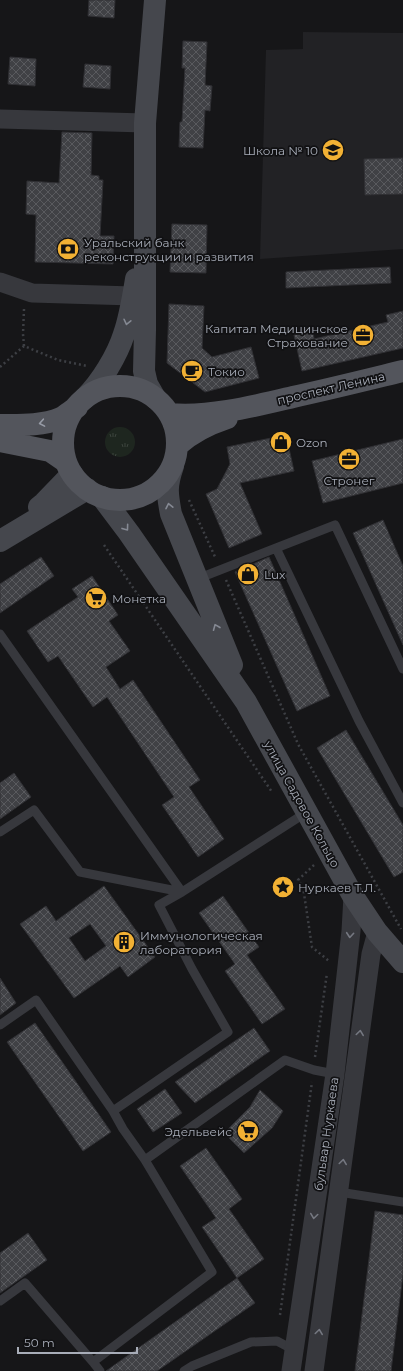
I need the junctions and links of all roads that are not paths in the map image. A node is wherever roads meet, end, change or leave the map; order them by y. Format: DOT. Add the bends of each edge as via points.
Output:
graph roads {
  1 [pos="155,0"];
  2 [pos="0,119"];
  3 [pos="145,123"];
  4 [pos="146,229"];
  5 [pos="0,282"];
  6 [pos="133,296"];
  7 [pos="403,371"];
  8 [pos="155,398"];
  9 [pos="81,403"];
  10 [pos="258,405"];
  11 [pos="169,414"];
  12 [pos="0,425"];
  13 [pos="0,440"];
  14 [pos="178,445"];
  15 [pos="173,466"];
  16 [pos="82,481"];
  17 [pos="0,535"];
  18 [pos="0,541"];
  19 [pos="276,548"];
  20 [pos="197,579"];
  21 [pos="0,634"];
  22 [pos="403,669"];
  23 [pos="246,702"];
  24 [pos="403,803"];
  25 [pos="307,812"];
  26 [pos="0,832"];
  27 [pos="182,892"];
  28 [pos="352,896"];
  29 [pos="377,932"];
  30 [pos="403,962"];
  31 [pos="0,1025"];
  32 [pos="335,1074"];
  33 [pos="113,1111"];
  34 [pos="146,1160"];
  35 [pos="339,1192"];
  36 [pos="403,1202"];
  37 [pos="0,1300"];
  38 [pos="294,1350"];
  39 [pos="93,1362"];
  40 [pos="189,1369"];
  41 [pos="100,1371"];
  42 [pos="291,1371"];
  43 [pos="314,1371"];
  1 -- 3 [label="main road"];
  2 -- 3 [label="street"];
  3 -- 4 [label="main road"];
  4 -- 6 [label="main road"];
  4 -- 8 [label="main road" via="144,371 147,384"];
  5 -- 6 [label="street" via="32,293"];
  6 -- 9 [label="main road, one-way" via="124,335 108,369"];
  7 -- 10 [label="main road, проспект Ленина"];
  8 -- 9 [label="main road" via="144,392 120,386 102,390"];
  8 -- 11 [label="main road"];
  9 -- 12 [label="main road, one-way" via="61,418 42,424"];
  9 -- 16 [label="main road" via="70,417 66,428 64,450"];
  10 -- 11 [label="main road, проспект Ленина" via="206,414"];
  10 -- 14 [label="main road, проспект Ленина" via="209,424 186,437"];
  11 -- 14 [label="main road" via="174,424"];
  13 -- 16 [label="main road" via="50,451"];
  14 -- 15 [label="main road"];
  15 -- 16 [label="main road" via="156,488 130,500 115,500"];
  20 -- 15 [label="main road, улица Садовое Кольцо, one-way" via="171,514 167,496"];
  16 -- 17 [label="main road" via="44,503"];
  16 -- 18 [label="main road"];
  16 -- 23 [label="main road, улица Садовое Кольцо, one-way" via="129,533"];
  19 -- 20 [label="lane"];
  19 -- 22 [label="lane" via="335,525"];
  19 -- 24 [label="lane" via="359,721"];
  23 -- 20 [label="main road, улица Садовое Кольцо, one-way"];
  21 -- 27 [label="lane"];
  23 -- 25 [label="main road, улица Садовое Кольцо"];
  25 -- 27 [label="lane"];
  25 -- 28 [label="main road, улица Садовое Кольцо"];
  26 -- 27 [label="lane" via="34,810 80,872"];
  27 -- 33 [label="lane" via="159,905 228,1032"];
  28 -- 29 [label="main road, улица Садовое Кольцо"];
  28 -- 32 [label="street, бульвар Нуркаева, one-way" via="351,931"];
  29 -- 30 [label="main road, улица Садовое Кольцо"];
  35 -- 29 [label="street, бульвар Нуркаева, one-way" via="371,954"];
  31 -- 33 [label="lane" via="36,1000"];
  32 -- 34 [label="lane" via="285,1060"];
  32 -- 38 [label="street, бульвар Нуркаева, one-way"];
  33 -- 34 [label="lane"];
  34 -- 39 [label="lane" via="212,1272"];
  35 -- 36 [label="lane"];
  43 -- 35 [label="street, бульвар Нуркаева, one-way"];
  37 -- 39 [label="lane" via="25,1283"];
  38 -- 40 [label="lane" via="277,1341 251,1342"];
  38 -- 42 [label="street, бульвар Нуркаева"];
  39 -- 41 [label="lane"];
}
